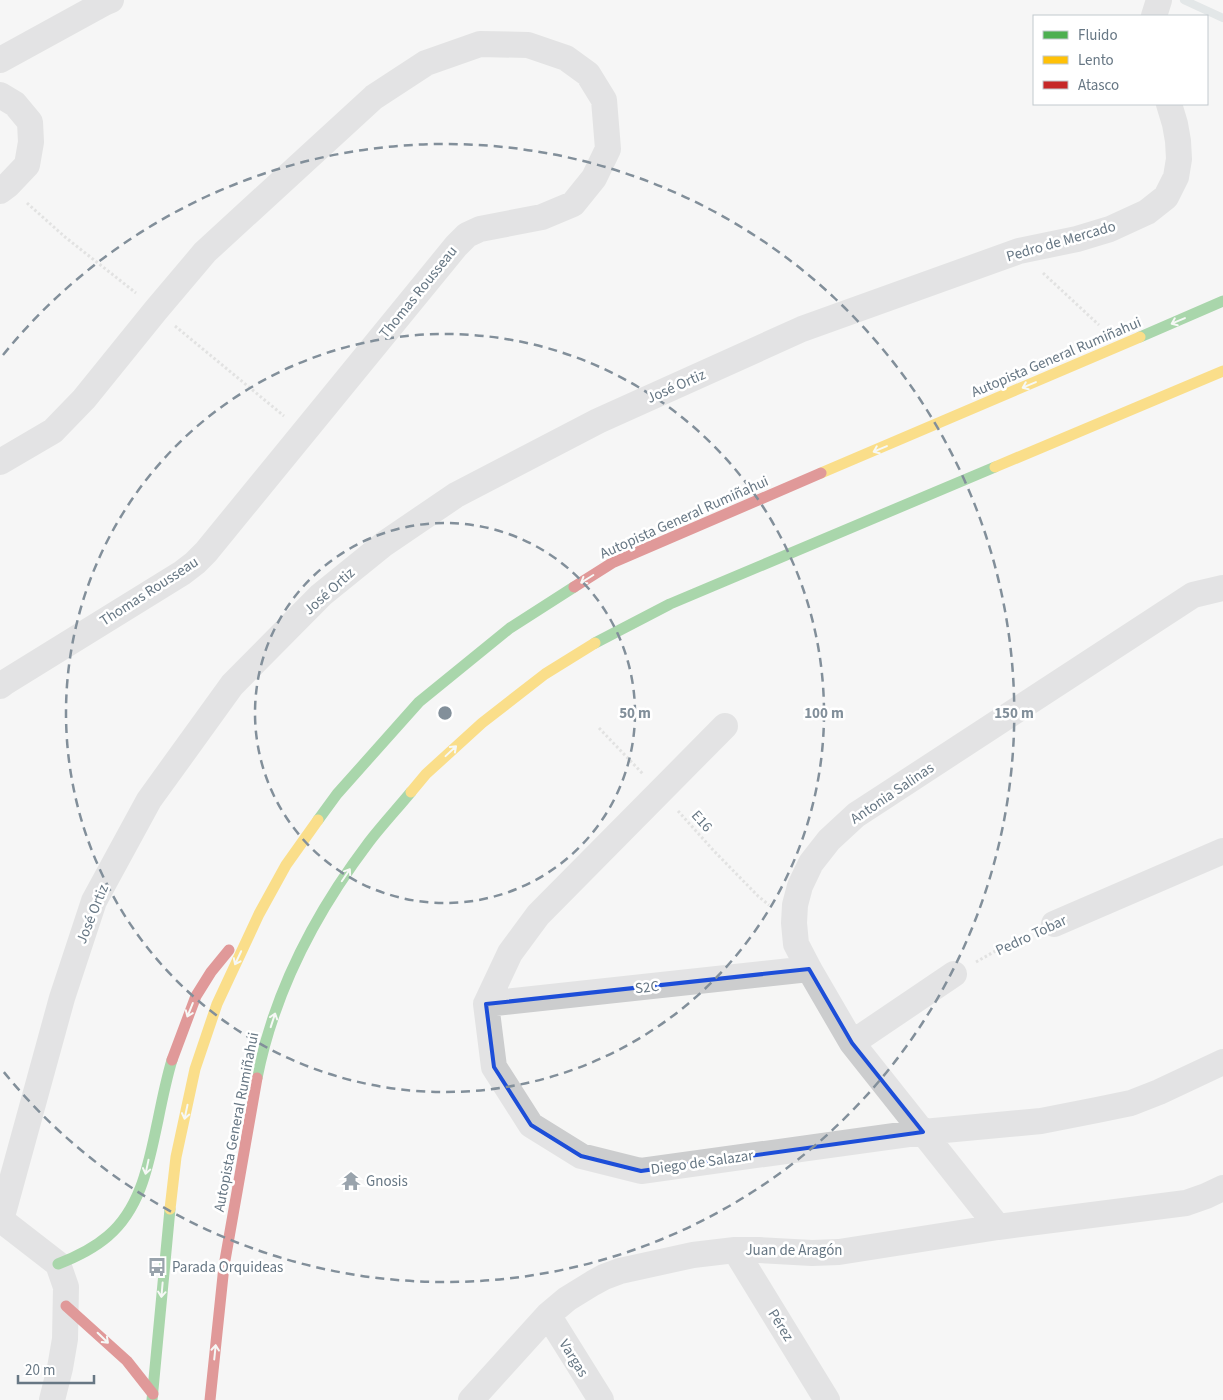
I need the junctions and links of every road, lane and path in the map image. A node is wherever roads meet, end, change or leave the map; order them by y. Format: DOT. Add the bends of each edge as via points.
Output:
graph roads {
  1 [pos="112,0"];
  2 [pos="1159,0"];
  3 [pos="1154,15"];
  4 [pos="0,60"];
  5 [pos="0,95"];
  6 [pos="1169,105"];
  7 [pos="0,191"];
  8 [pos="1019,251"];
  9 [pos="973,268"];
  10 [pos="1223,301"];
  11 [pos="1122,345"];
  12 [pos="1223,371"];
  13 [pos="0,462"];
  14 [pos="1223,588"];
  15 [pos="0,686"];
  16 [pos="725,726"];
  17 [pos="599,728"];
  18 [pos="660,791"];
  19 [pos="1223,851"];
  20 [pos="259,914"];
  21 [pos="794,923"];
  22 [pos="1054,924"];
  23 [pos="808,969"];
  24 [pos="954,974"];
  25 [pos="486,1004"];
  26 [pos="852,1043"];
  27 [pos="1223,1062"];
  28 [pos="923,1132"];
  29 [pos="1223,1188"];
  30 [pos="1,1220"];
  31 [pos="998,1227"];
  32 [pos="735,1250"];
  33 [pos="58,1264"];
  34 [pos="66,1306"];
  35 [pos="548,1315"];
  36 [pos="153,1397"];
  37 [pos="52,1400"];
  38 [pos="210,1400"];
  39 [pos="471,1400"];
  40 [pos="601,1400"];
  41 [pos="827,1400"];
  1 -- 4 [label="street"];
  2 -- 3 [label="street"];
  5 -- 7 [label="street" via="15,104 30,122 31,142 27,164"];
  6 -- 8 [label="street, Pedro de Mercado" via="1179,158 1176,177 1166,197 1147,212 1110,229"];
  8 -- 9 [label="street, Pedro de Mercado"];
  8 -- 11 [label="path"];
  9 -- 30 [label="street, José Ortiz" via="802,329 598,421 456,495 384,544 321,595 232,685 149,800 94,901 62,998"];
  10 -- 11 [label="highway, Autopista General Rumiñahui, one-way"];
  11 -- 20 [label="highway, Autopista General Rumiñahui, one-way" via="612,563 510,628 419,702 337,794 286,865"];
  38 -- 12 [label="highway, Autopista General Rumiñahui, one-way" via="224,1266 245,1143 263,1049 278,1002 300,952 330,899 369,842 426,774 482,723 545,674 597,642 670,604"];
  13 -- 15 [label="street, Thomas Rousseau" via="52,431 84,399 205,252 374,97 426,63 480,44 528,45 566,58 588,74 604,100 608,149 594,178 573,204 542,217 480,229 467,235 195,563"];
  14 -- 21 [label="street, Antonia Salinas" via="1193,595 856,815 829,840 811,863 800,886"];
  16 -- 18 [label="street"];
  17 -- 18 [label="path, E16"];
  18 -- 21 [label="path, E16" via="758,896"];
  18 -- 25 [label="street" via="538,915 510,953"];
  19 -- 22 [label="street, Pedro Tobar"];
  20 -- 33 [label="highway, one-way" via="221,959 195,998 176,1047 144,1181 133,1205 110,1236 92,1249"];
  20 -- 36 [label="highway, Autopista General Rumiñahui, one-way" via="217,1004 195,1069 176,1157"];
  21 -- 23 [label="street, Antonia Salinas" via="796,944"];
  22 -- 24 [label="path, Pedro Tobar"];
  23 -- 25 [label="street, S2C"];
  23 -- 26 [label="street, Antonia Salinas"];
  24 -- 26 [label="street"];
  25 -- 28 [label="street, Diego de Salazar" via="494,1067 531,1125 582,1156 641,1170"];
  26 -- 28 [label="street, Antonia Salinas"];
  27 -- 28 [label="street, Diego de Salazar" via="1131,1103 1041,1121"];
  28 -- 31 [label="street, Antonia Salinas"];
  29 -- 31 [label="street, Juan de Aragón" via="1186,1203"];
  30 -- 33 [label="street"];
  31 -- 32 [label="street, Juan de Aragón" via="839,1252"];
  32 -- 35 [label="street, Juan de Aragón" via="692,1255 620,1271 586,1287"];
  32 -- 41 [label="street, Pérez"];
  33 -- 34 [label="street" via="66,1287"];
  34 -- 36 [label="highway, one-way" via="127,1361"];
  34 -- 37 [label="street" via="65,1340"];
  35 -- 39 [label="street, Juan de Aragón"];
  35 -- 40 [label="street, Vargas"];
}
